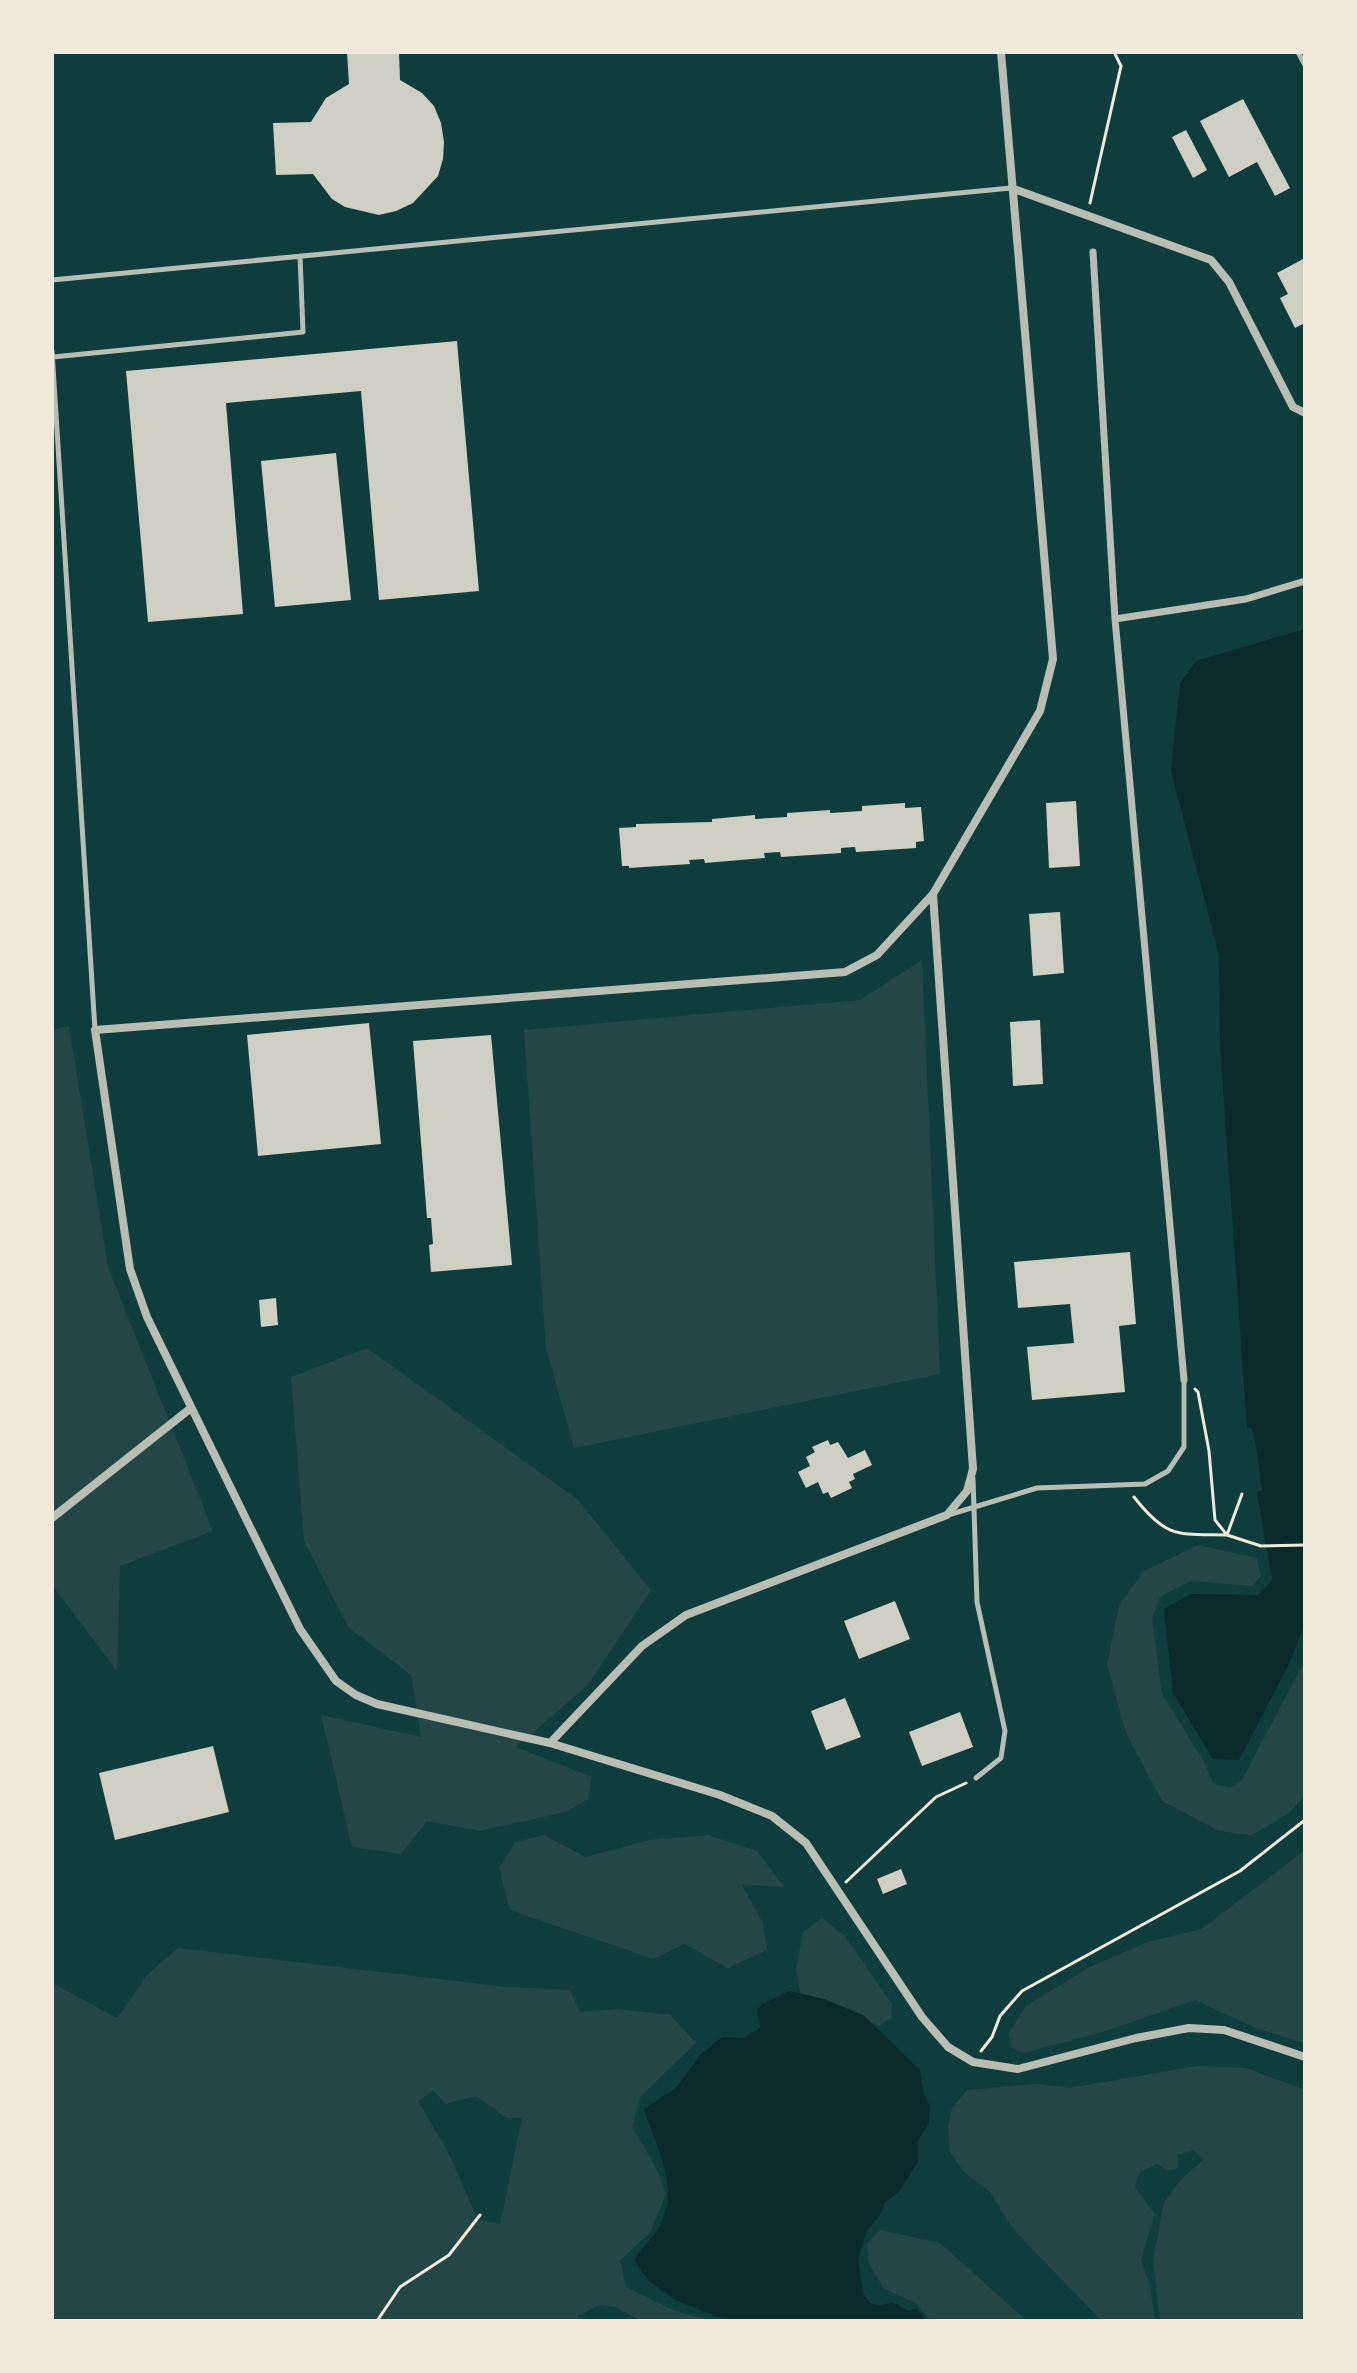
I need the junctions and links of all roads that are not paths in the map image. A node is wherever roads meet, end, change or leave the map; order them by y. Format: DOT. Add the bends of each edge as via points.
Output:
graph roads {
  1 [pos="1001,52"];
  2 [pos="1298,52"];
  3 [pos="1305,65"];
  4 [pos="1011,188"];
  5 [pos="1093,252"];
  6 [pos="300,256"];
  7 [pos="52,280"];
  8 [pos="52,351"];
  9 [pos="52,357"];
  10 [pos="1305,413"];
  11 [pos="1305,581"];
  12 [pos="1115,619"];
  13 [pos="933,894"];
  14 [pos="95,1030"];
  15 [pos="1184,1380"];
  16 [pos="191,1408"];
  17 [pos="973,1469"];
  18 [pos="974,1505"];
  19 [pos="947,1515"];
  20 [pos="52,1518"];
  21 [pos="550,1743"];
  22 [pos="976,1778"];
  23 [pos="1305,2057"];
  1 -- 4 [label="street"];
  2 -- 3 [label="lane"];
  4 -- 6 [label="lane"];
  4 -- 10 [label="street" via="1211,260 1229,282 1293,407"];
  4 -- 13 [label="street" via="1053,659 1040,711"];
  5 -- 12 [label="street"];
  6 -- 7 [label="lane"];
  6 -- 9 [label="lane" via="303,332"];
  8 -- 9 [label="lane"];
  9 -- 14 [label="lane"];
  11 -- 12 [label="street" via="1246,599"];
  12 -- 15 [label="street"];
  13 -- 14 [label="street" via="877,955 845,972"];
  13 -- 17 [label="street"];
  14 -- 16 [label="street" via="130,1269"];
  15 -- 18 [label="lane" via="1184,1447 1168,1471 1145,1484 1037,1488"];
  16 -- 20 [label="street"];
  16 -- 21 [label="street" via="300,1629 336,1681 377,1704"];
  17 -- 18 [label="lane"];
  17 -- 19 [label="street" via="967,1491"];
  18 -- 19 [label="lane"];
  18 -- 22 [label="lane" via="977,1602 1005,1731 1001,1758"];
  19 -- 21 [label="street" via="686,1615 642,1646"];
  21 -- 23 [label="street" via="772,1816 806,1843 922,2017 948,2047 973,2062 1018,2069 1189,2028 1224,2030"];
}
